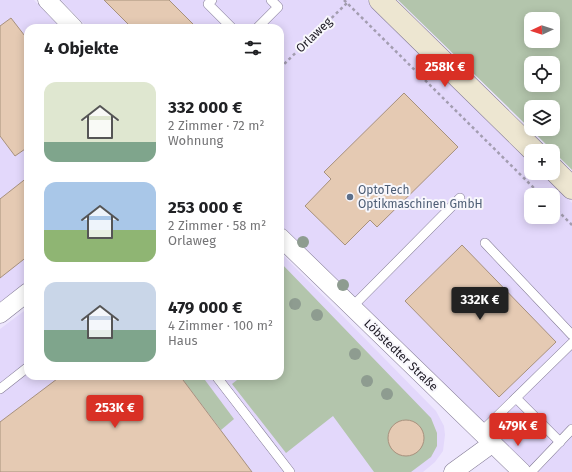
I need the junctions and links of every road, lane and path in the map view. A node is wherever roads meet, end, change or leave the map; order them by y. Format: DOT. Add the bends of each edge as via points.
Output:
graph roads {
  1 [pos="47,0"];
  2 [pos="212,0"];
  3 [pos="271,0"];
  4 [pos="344,0"];
  5 [pos="380,0"];
  6 [pos="348,3"];
  7 [pos="70,24"];
  8 [pos="228,24"];
  9 [pos="261,24"];
  10 [pos="284,64"];
  11 [pos="527,144"];
  12 [pos="560,176"];
  13 [pos="535,188"];
  14 [pos="572,188"];
  15 [pos="460,198"];
  16 [pos="560,213"];
  17 [pos="572,225"];
  18 [pos="284,241"];
  19 [pos="485,243"];
  20 [pos="24,295"];
  21 [pos="352,307"];
  22 [pos="0,314"];
  23 [pos="572,335"];
  24 [pos="572,343"];
  25 [pos="24,370"];
  26 [pos="219,380"];
  27 [pos="0,389"];
  28 [pos="516,398"];
  29 [pos="572,429"];
  30 [pos="487,438"];
  31 [pos="560,442"];
  32 [pos="290,472"];
  33 [pos="453,472"];
  34 [pos="522,472"];
  35 [pos="531,472"];
  1 -- 7 [label="street"];
  2 -- 8 [label="lane" via="208,4"];
  3 -- 9 [label="lane" via="278,7"];
  4 -- 6 [label="path"];
  5 -- 11 [label="street"];
  6 -- 10 [label="path, Orlaweg"];
  6 -- 13 [label="path"];
  12 -- 14 [label="street"];
  15 -- 21 [label="lane"];
  16 -- 17 [label="path"];
  18 -- 21 [label="street, Löbstedter Straße"];
  19 -- 23 [label="lane"];
  20 -- 22 [label="street"];
  21 -- 30 [label="street, Löbstedter Straße"];
  24 -- 28 [label="lane"];
  25 -- 27 [label="lane"];
  26 -- 32 [label="lane"];
  28 -- 30 [label="lane"];
  28 -- 31 [label="lane"];
  29 -- 31 [label="lane"];
  30 -- 33 [label="street"];
  30 -- 34 [label="street, Löbstedter Straße"];
  31 -- 35 [label="lane"];
}
